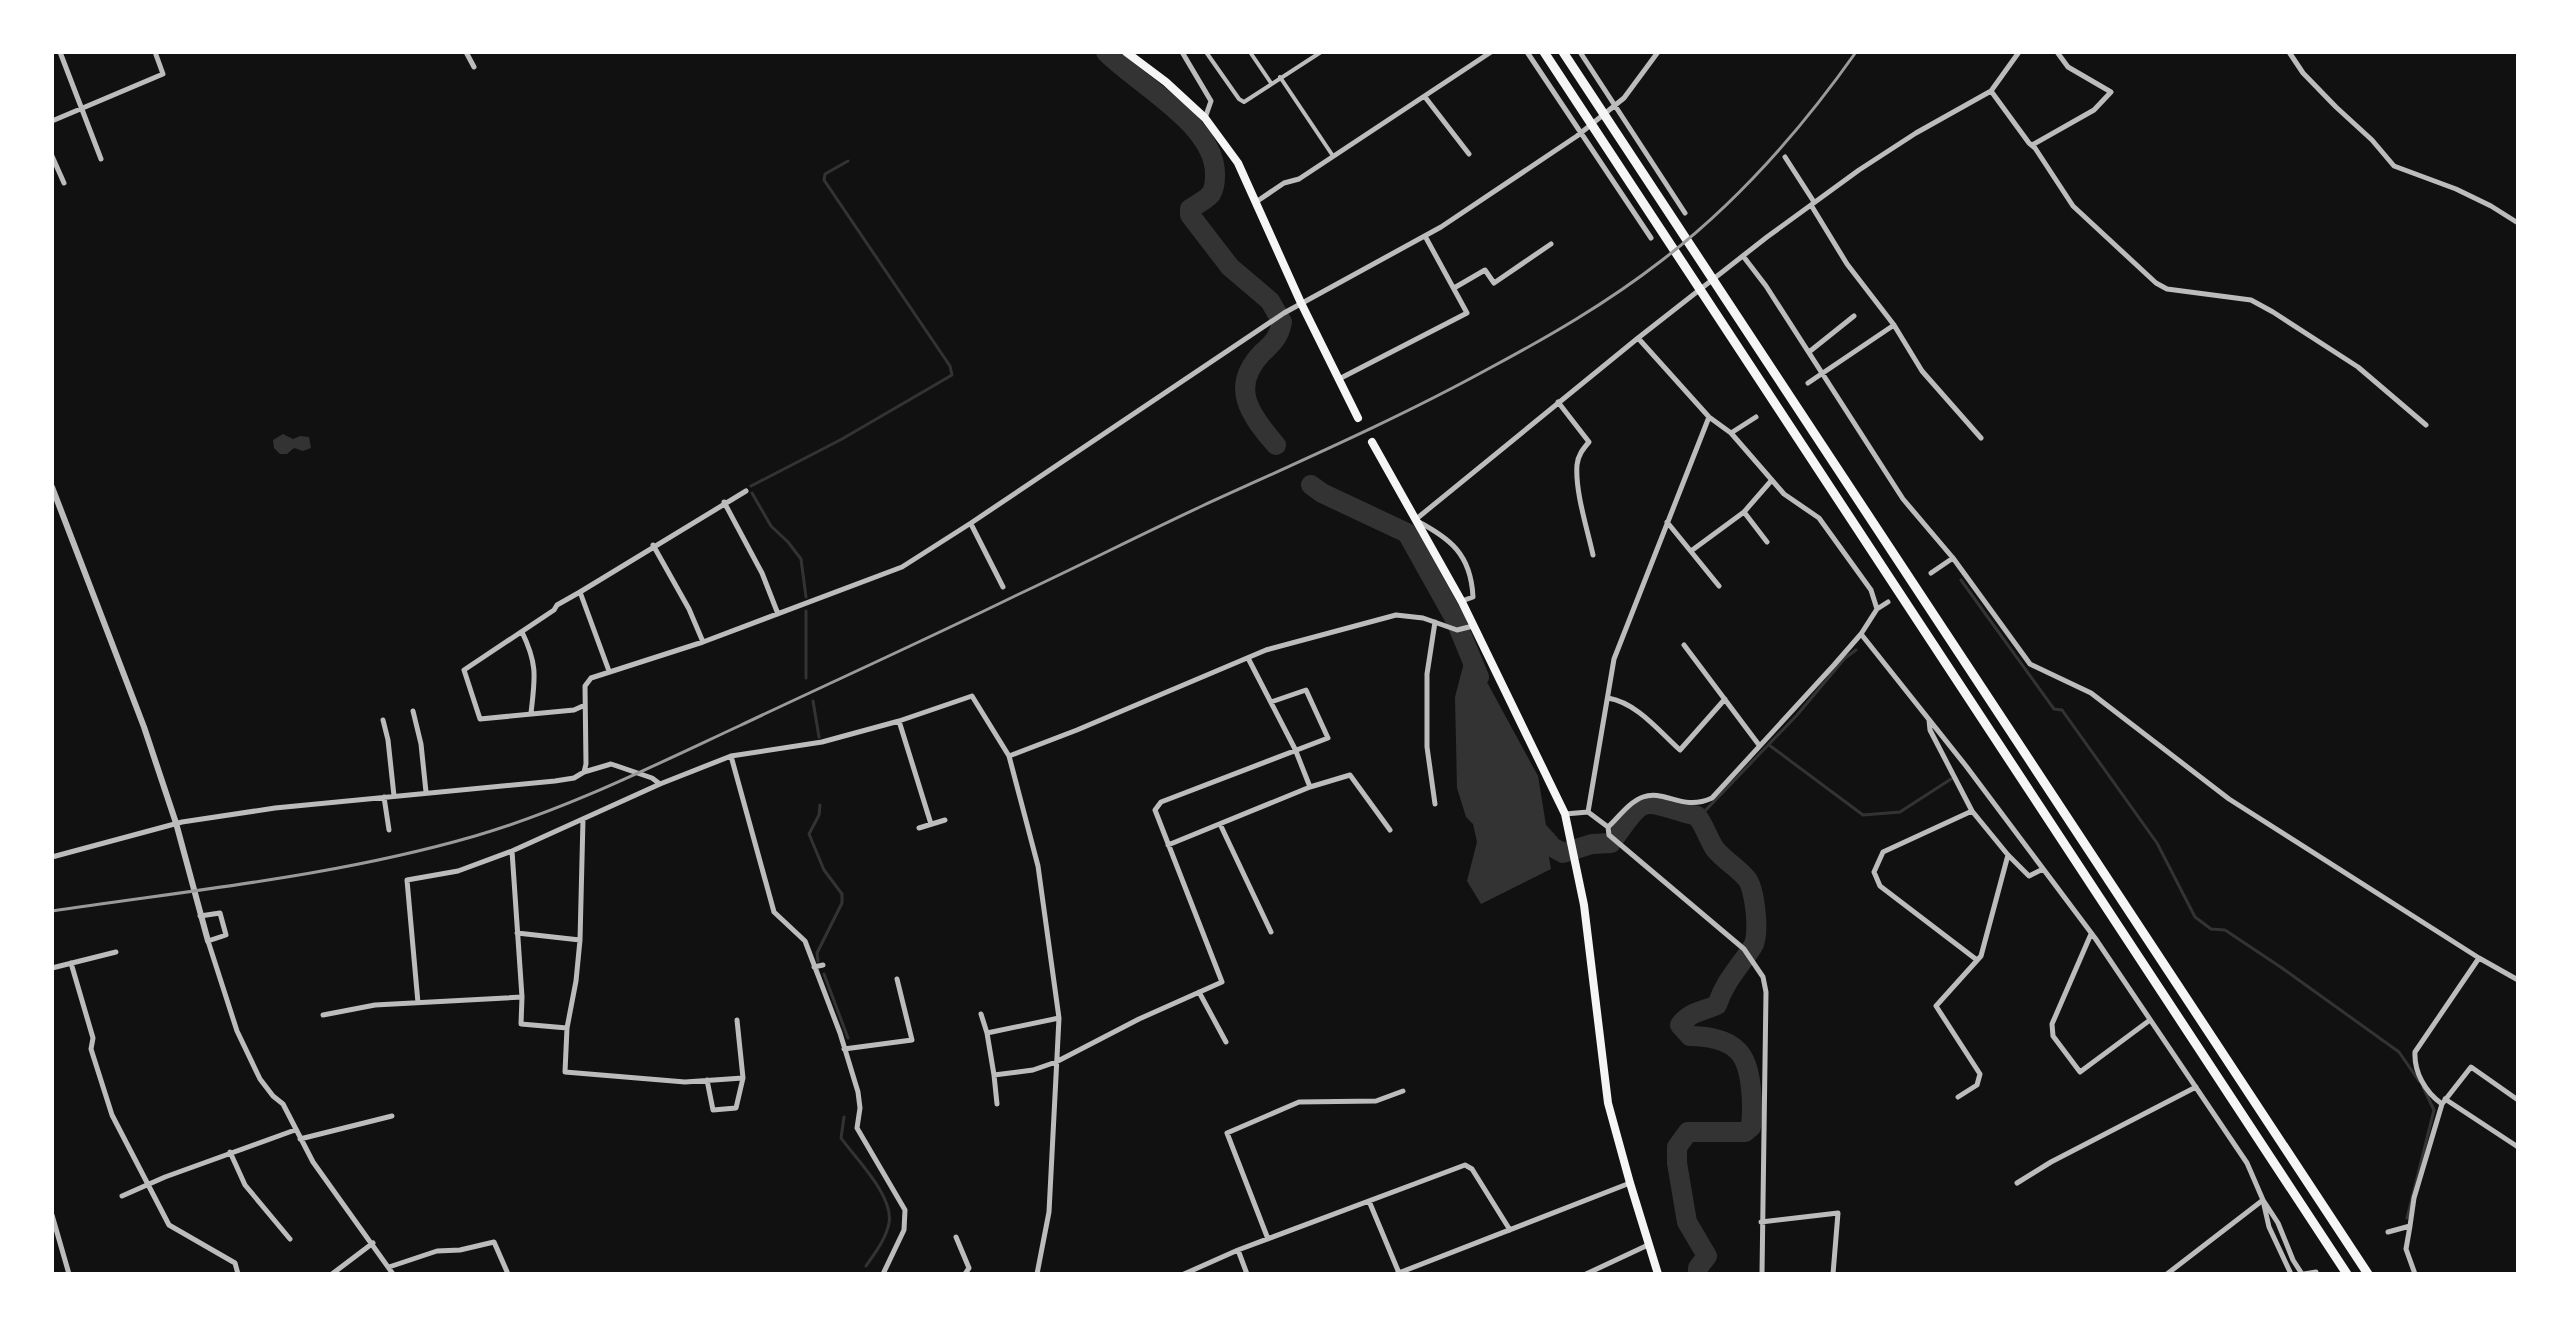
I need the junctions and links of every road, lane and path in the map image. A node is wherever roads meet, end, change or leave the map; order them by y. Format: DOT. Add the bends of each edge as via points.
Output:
graph roads {
  1 [pos="60,52"];
  2 [pos="155,52"];
  3 [pos="466,52"];
  4 [pos="1126,52"];
  5 [pos="1182,52"];
  6 [pos="1206,52"];
  7 [pos="1250,52"];
  8 [pos="1321,52"];
  9 [pos="1491,52"];
  10 [pos="1527,52"];
  11 [pos="1544,52"];
  12 [pos="1563,52"];
  13 [pos="1580,52"];
  14 [pos="1658,52"];
  15 [pos="2019,52"];
  16 [pos="2057,52"];
  17 [pos="2289,52"];
  18 [pos="474,67"];
  19 [pos="1280,77"];
  20 [pos="1271,83"];
  21 [pos="1991,91"];
  22 [pos="1425,97"];
  23 [pos="1615,107"];
  24 [pos="81,109"];
  25 [pos="1205,118"];
  26 [pos="52,121"];
  27 [pos="1580,134"];
  28 [pos="2032,145"];
  29 [pos="1469,154"];
  30 [pos="52,156"];
  31 [pos="1333,156"];
  32 [pos="1785,157"];
  33 [pos="101,159"];
  34 [pos="64,183"];
  35 [pos="1256,202"];
  36 [pos="1812,204"];
  37 [pos="1685,213"];
  38 [pos="2518,223"];
  39 [pos="1425,236"];
  40 [pos="1651,238"];
  41 [pos="1551,244"];
  42 [pos="1743,256"];
  43 [pos="1454,288"];
  44 [pos="1301,303"];
  45 [pos="1854,316"];
  46 [pos="1894,325"];
  47 [pos="1638,338"];
  48 [pos="1809,352"];
  49 [pos="1821,374"];
  50 [pos="1337,380"];
  51 [pos="1808,383"];
  52 [pos="1558,402"];
  53 [pos="1709,417"];
  54 [pos="1756,417"];
  55 [pos="1358,418"];
  56 [pos="2426,425"];
  57 [pos="1731,433"];
  58 [pos="1981,438"];
  59 [pos="1372,442"];
  60 [pos="1771,481"];
  61 [pos="52,487"];
  62 [pos="746,491"];
  63 [pos="724,502"];
  64 [pos="1744,512"];
  65 [pos="1415,520"];
  66 [pos="1667,522"];
  67 [pos="971,523"];
  68 [pos="1767,542"];
  69 [pos="653,545"];
  70 [pos="1691,551"];
  71 [pos="1593,555"];
  72 [pos="1953,558"];
  73 [pos="1931,573"];
  74 [pos="1719,586"];
  75 [pos="1003,587"];
  76 [pos="580,592"];
  77 [pos="1462,602"];
  78 [pos="1888,602"];
  79 [pos="1877,609"];
  80 [pos="778,614"];
  81 [pos="1435,622"];
  82 [pos="1470,627"];
  83 [pos="522,632"];
  84 [pos="1861,634"];
  85 [pos="703,642"];
  86 [pos="1684,645"];
  87 [pos="1248,658"];
  88 [pos="609,671"];
  89 [pos="1608,698"];
  90 [pos="1725,699"];
  91 [pos="1271,702"];
  92 [pos="585,705"];
  93 [pos="413,711"];
  94 [pos="531,713"];
  95 [pos="1929,719"];
  96 [pos="383,720"];
  97 [pos="899,721"];
  98 [pos="1759,745"];
  99 [pos="1295,749"];
  100 [pos="731,756"];
  101 [pos="1009,756"];
  102 [pos="584,772"];
  103 [pos="660,784"];
  104 [pos="1310,787"];
  105 [pos="426,792"];
  106 [pos="394,796"];
  107 [pos="384,797"];
  108 [pos="1435,804"];
  109 [pos="1972,811"];
  110 [pos="1588,812"];
  111 [pos="1565,814"];
  112 [pos="583,819"];
  113 [pos="945,820"];
  114 [pos="176,823"];
  115 [pos="931,824"];
  116 [pos="1220,824"];
  117 [pos="1608,827"];
  118 [pos="919,828"];
  119 [pos="389,830"];
  120 [pos="1390,830"];
  121 [pos="1168,845"];
  122 [pos="512,851"];
  123 [pos="2008,855"];
  124 [pos="52,857"];
  125 [pos="2043,869"];
  126 [pos="200,916"];
  127 [pos="1271,932"];
  128 [pos="517,933"];
  129 [pos="2091,934"];
  130 [pos="580,940"];
  131 [pos="208,941"];
  132 [pos="116,952"];
  133 [pos="2479,958"];
  134 [pos="1977,960"];
  135 [pos="71,963"];
  136 [pos="52,968"];
  137 [pos="897,979"];
  138 [pos="2518,980"];
  139 [pos="1199,992"];
  140 [pos="522,997"];
  141 [pos="418,1003"];
  142 [pos="981,1014"];
  143 [pos="323,1015"];
  144 [pos="1059,1018"];
  145 [pos="737,1020"];
  146 [pos="2150,1020"];
  147 [pos="567,1028"];
  148 [pos="987,1033"];
  149 [pos="1226,1042"];
  150 [pos="848,1048"];
  151 [pos="1056,1062"];
  152 [pos="994,1075"];
  153 [pos="743,1078"];
  154 [pos="707,1080"];
  155 [pos="2196,1087"];
  156 [pos="1403,1091"];
  157 [pos="1958,1097"];
  158 [pos="2518,1100"];
  159 [pos="2443,1102"];
  160 [pos="997,1104"];
  161 [pos="392,1116"];
  162 [pos="295,1130"];
  163 [pos="300,1139"];
  164 [pos="2518,1147"];
  165 [pos="230,1152"];
  166 [pos="1630,1183"];
  167 [pos="2017,1183"];
  168 [pos="146,1186"];
  169 [pos="122,1196"];
  170 [pos="2263,1200"];
  171 [pos="1369,1201"];
  172 [pos="52,1215"];
  173 [pos="1761,1222"];
  174 [pos="2410,1226"];
  175 [pos="1510,1230"];
  176 [pos="2388,1232"];
  177 [pos="956,1237"];
  178 [pos="290,1239"];
  179 [pos="1268,1239"];
  180 [pos="373,1243"];
  181 [pos="1648,1245"];
  182 [pos="1238,1250"];
  183 [pos="389,1267"];
  184 [pos="2316,1272"];
  185 [pos="1397,1273"];
  186 [pos="69,1274"];
  187 [pos="238,1274"];
  188 [pos="332,1274"];
  189 [pos="393,1274"];
  190 [pos="508,1274"];
  191 [pos="883,1274"];
  192 [pos="965,1274"];
  193 [pos="1037,1274"];
  194 [pos="1184,1274"];
  195 [pos="1247,1274"];
  196 [pos="1586,1274"];
  197 [pos="1658,1274"];
  198 [pos="1762,1274"];
  199 [pos="1833,1274"];
  200 [pos="2167,1274"];
  201 [pos="2291,1274"];
  202 [pos="2303,1274"];
  203 [pos="2347,1274"];
  204 [pos="2368,1274"];
  205 [pos="2415,1274"];
  1 -- 24 [label="street"];
  2 -- 24 [label="street" via="163,74"];
  3 -- 18 [label="street"];
  4 -- 25 [label="main road"];
  5 -- 25 [label="street" via="1211,101"];
  6 -- 20 [label="street" via="1241,101"];
  7 -- 20 [label="street"];
  8 -- 19 [label="street"];
  9 -- 22 [label="street"];
  10 -- 27 [label="street"];
  11 -- 203 [label="highway"];
  12 -- 204 [label="highway"];
  13 -- 23 [label="street"];
  14 -- 23 [label="street"];
  15 -- 21 [label="street"];
  16 -- 28 [label="street" via="2068,67 2111,92 2094,110"];
  17 -- 38 [label="street" via="2394,166 2456,189"];
  19 -- 20 [label="street"];
  19 -- 31 [label="street"];
  21 -- 28 [label="street"];
  21 -- 36 [label="street" via="1916,133"];
  22 -- 29 [label="street"];
  22 -- 31 [label="street"];
  23 -- 27 [label="street"];
  23 -- 37 [label="street"];
  24 -- 26 [label="street"];
  24 -- 33 [label="street"];
  25 -- 35 [label="main road" via="1238,163"];
  27 -- 39 [label="street"];
  27 -- 40 [label="street"];
  28 -- 56 [label="street" via="2073,206 2156,283 2251,300 2358,367"];
  30 -- 34 [label="street"];
  31 -- 35 [label="street"];
  32 -- 36 [label="street"];
  35 -- 44 [label="main road"];
  36 -- 42 [label="street"];
  36 -- 46 [label="street" via="1847,264"];
  39 -- 43 [label="street"];
  39 -- 44 [label="street"];
  41 -- 43 [label="street" via="1494,283 1485,270"];
  42 -- 47 [label="street"];
  42 -- 48 [label="street"];
  43 -- 50 [label="street" via="1467,313"];
  44 -- 50 [label="main road"];
  44 -- 67 [label="street"];
  45 -- 48 [label="street"];
  46 -- 49 [label="street"];
  46 -- 58 [label="street" via="1922,371"];
  47 -- 52 [label="street"];
  47 -- 53 [label="street"];
  48 -- 49 [label="street"];
  49 -- 51 [label="street"];
  49 -- 72 [label="street" via="1903,499"];
  50 -- 55 [label="main road"];
  52 -- 65 [label="street"];
  52 -- 71 [label="street" via="1589,442 1577,463"];
  53 -- 57 [label="street"];
  53 -- 66 [label="street"];
  54 -- 57 [label="street"];
  57 -- 60 [label="street"];
  59 -- 65 [label="main road"];
  60 -- 64 [label="street"];
  60 -- 79 [label="street" via="1819,518 1871,590"];
  61 -- 114 [label="street"];
  62 -- 63 [label="street"];
  63 -- 69 [label="street"];
  63 -- 80 [label="street"];
  64 -- 68 [label="street"];
  64 -- 70 [label="street"];
  65 -- 77 [label="main road"];
  65 -- 77 [label="street" via="1450,540 1469,569 1473,597"];
  66 -- 70 [label="street"];
  66 -- 89 [label="street" via="1614,659"];
  67 -- 75 [label="street"];
  67 -- 80 [label="street" via="902,567"];
  69 -- 76 [label="street"];
  69 -- 85 [label="street"];
  70 -- 74 [label="street"];
  72 -- 73 [label="street"];
  72 -- 133 [label="street" via="2030,664 2091,693 2229,799"];
  76 -- 83 [label="street"];
  76 -- 88 [label="street"];
  77 -- 82 [label="main road"];
  78 -- 79 [label="street"];
  79 -- 84 [label="street"];
  80 -- 85 [label="street"];
  81 -- 82 [label="street" via="1457,630"];
  81 -- 87 [label="street" via="1396,615"];
  81 -- 108 [label="street" via="1427,674 1427,747"];
  82 -- 111 [label="main road"];
  83 -- 94 [label="street" via="536,675"];
  83 -- 94 [label="street" via="464,670 480,719"];
  84 -- 95 [label="street"];
  84 -- 98 [label="street" via="1800,709"];
  85 -- 88 [label="street"];
  86 -- 90 [label="street"];
  87 -- 91 [label="street"];
  87 -- 101 [label="street"];
  88 -- 92 [label="street" via="586,682"];
  89 -- 90 [label="street" via="1633,707 1680,750"];
  89 -- 110 [label="street"];
  90 -- 98 [label="street"];
  91 -- 99 [label="street"];
  91 -- 99 [label="street" via="1306,690 1328,738"];
  92 -- 94 [label="street"];
  92 -- 102 [label="street"];
  93 -- 105 [label="street"];
  95 -- 109 [label="street"];
  95 -- 125 [label="street"];
  96 -- 106 [label="street"];
  97 -- 100 [label="street" via="819,742"];
  97 -- 101 [label="street" via="972,696"];
  97 -- 115 [label="street"];
  98 -- 117 [label="street" via="1712,798 1697,805 1644,796"];
  99 -- 104 [label="street"];
  99 -- 121 [label="street" via="1161,802 1155,810"];
  100 -- 103 [label="street"];
  100 -- 150 [label="street" via="774,912 805,941 819,966"];
  101 -- 144 [label="street" via="1038,866"];
  102 -- 103 [label="street" via="611,764"];
  102 -- 105 [label="street" via="555,781"];
  103 -- 112 [label="street"];
  104 -- 116 [label="street"];
  104 -- 120 [label="street" via="1350,775"];
  105 -- 106 [label="street"];
  106 -- 107 [label="street"];
  107 -- 114 [label="street"];
  107 -- 119 [label="street"];
  109 -- 123 [label="street"];
  109 -- 134 [label="street" via="1883,852 1874,872 1880,886"];
  110 -- 111 [label="street"];
  110 -- 117 [label="street"];
  111 -- 166 [label="main road" via="1584,905 1605,1085"];
  112 -- 122 [label="street"];
  112 -- 130 [label="street"];
  113 -- 115 [label="street"];
  114 -- 124 [label="street"];
  114 -- 126 [label="street"];
  115 -- 118 [label="street"];
  116 -- 121 [label="street"];
  116 -- 127 [label="street"];
  117 -- 173 [label="street" via="1609,835 1744,949 1763,977"];
  121 -- 139 [label="street" via="1222,982"];
  122 -- 128 [label="street"];
  122 -- 141 [label="street" via="458,871 407,880"];
  123 -- 125 [label="street" via="2029,876"];
  123 -- 134 [label="street"];
  125 -- 129 [label="street"];
  126 -- 131 [label="street"];
  126 -- 131 [label="street" via="223,917 226,935"];
  128 -- 130 [label="street"];
  128 -- 140 [label="street"];
  129 -- 146 [label="street"];
  129 -- 146 [label="street" via="2052,1024 2053,1036 2080,1072"];
  130 -- 147 [label="street"];
  131 -- 162 [label="street" via="237,1031 260,1079 283,1104"];
  132 -- 135 [label="street"];
  133 -- 138 [label="street"];
  133 -- 159 [label="street" via="2415,1052 2414,1068 2434,1099"];
  134 -- 157 [label="street" via="1936,1006 1980,1074 1977,1085"];
  135 -- 136 [label="street"];
  135 -- 168 [label="street" via="112,1115"];
  137 -- 150 [label="street" via="912,1040"];
  139 -- 149 [label="street"];
  139 -- 151 [label="street"];
  140 -- 141 [label="street"];
  140 -- 147 [label="street" via="521,1024"];
  141 -- 143 [label="street"];
  142 -- 148 [label="street"];
  144 -- 148 [label="street"];
  144 -- 151 [label="street"];
  145 -- 153 [label="street"];
  146 -- 155 [label="street"];
  147 -- 154 [label="street" via="565,1072"];
  148 -- 152 [label="street"];
  150 -- 191 [label="street" via="860,1108 857,1128 905,1210 904,1230"];
  151 -- 152 [label="street"];
  151 -- 193 [label="street" via="1049,1212"];
  152 -- 160 [label="street"];
  153 -- 154 [label="street"];
  153 -- 154 [label="street" via="736,1108 713,1110"];
  155 -- 167 [label="street"];
  155 -- 170 [label="street" via="2247,1163"];
  156 -- 179 [label="street" via="1376,1101 1299,1102 1227,1133"];
  158 -- 159 [label="street" via="2471,1067"];
  159 -- 164 [label="street"];
  159 -- 174 [label="street"];
  161 -- 163 [label="street"];
  162 -- 163 [label="street"];
  162 -- 165 [label="street"];
  163 -- 180 [label="street"];
  165 -- 168 [label="street"];
  165 -- 178 [label="street" via="245,1185"];
  166 -- 175 [label="street"];
  166 -- 181 [label="main road"];
  168 -- 169 [label="street"];
  168 -- 187 [label="street" via="169,1225 235,1263"];
  170 -- 200 [label="street"];
  170 -- 201 [label="street"];
  170 -- 202 [label="street"];
  171 -- 175 [label="street" via="1465,1165"];
  171 -- 179 [label="street"];
  171 -- 185 [label="street"];
  172 -- 186 [label="street"];
  173 -- 198 [label="street"];
  173 -- 199 [label="street" via="1838,1213"];
  174 -- 176 [label="street"];
  174 -- 205 [label="street" via="2406,1249"];
  175 -- 185 [label="street"];
  177 -- 192 [label="street" via="969,1268"];
  179 -- 182 [label="street"];
  180 -- 183 [label="street"];
  180 -- 188 [label="street"];
  181 -- 196 [label="street"];
  181 -- 197 [label="main road"];
  182 -- 194 [label="street"];
  182 -- 195 [label="street"];
  183 -- 189 [label="street"];
  183 -- 190 [label="street" via="437,1251 494,1242"];
  184 -- 202 [label="street"];
}
